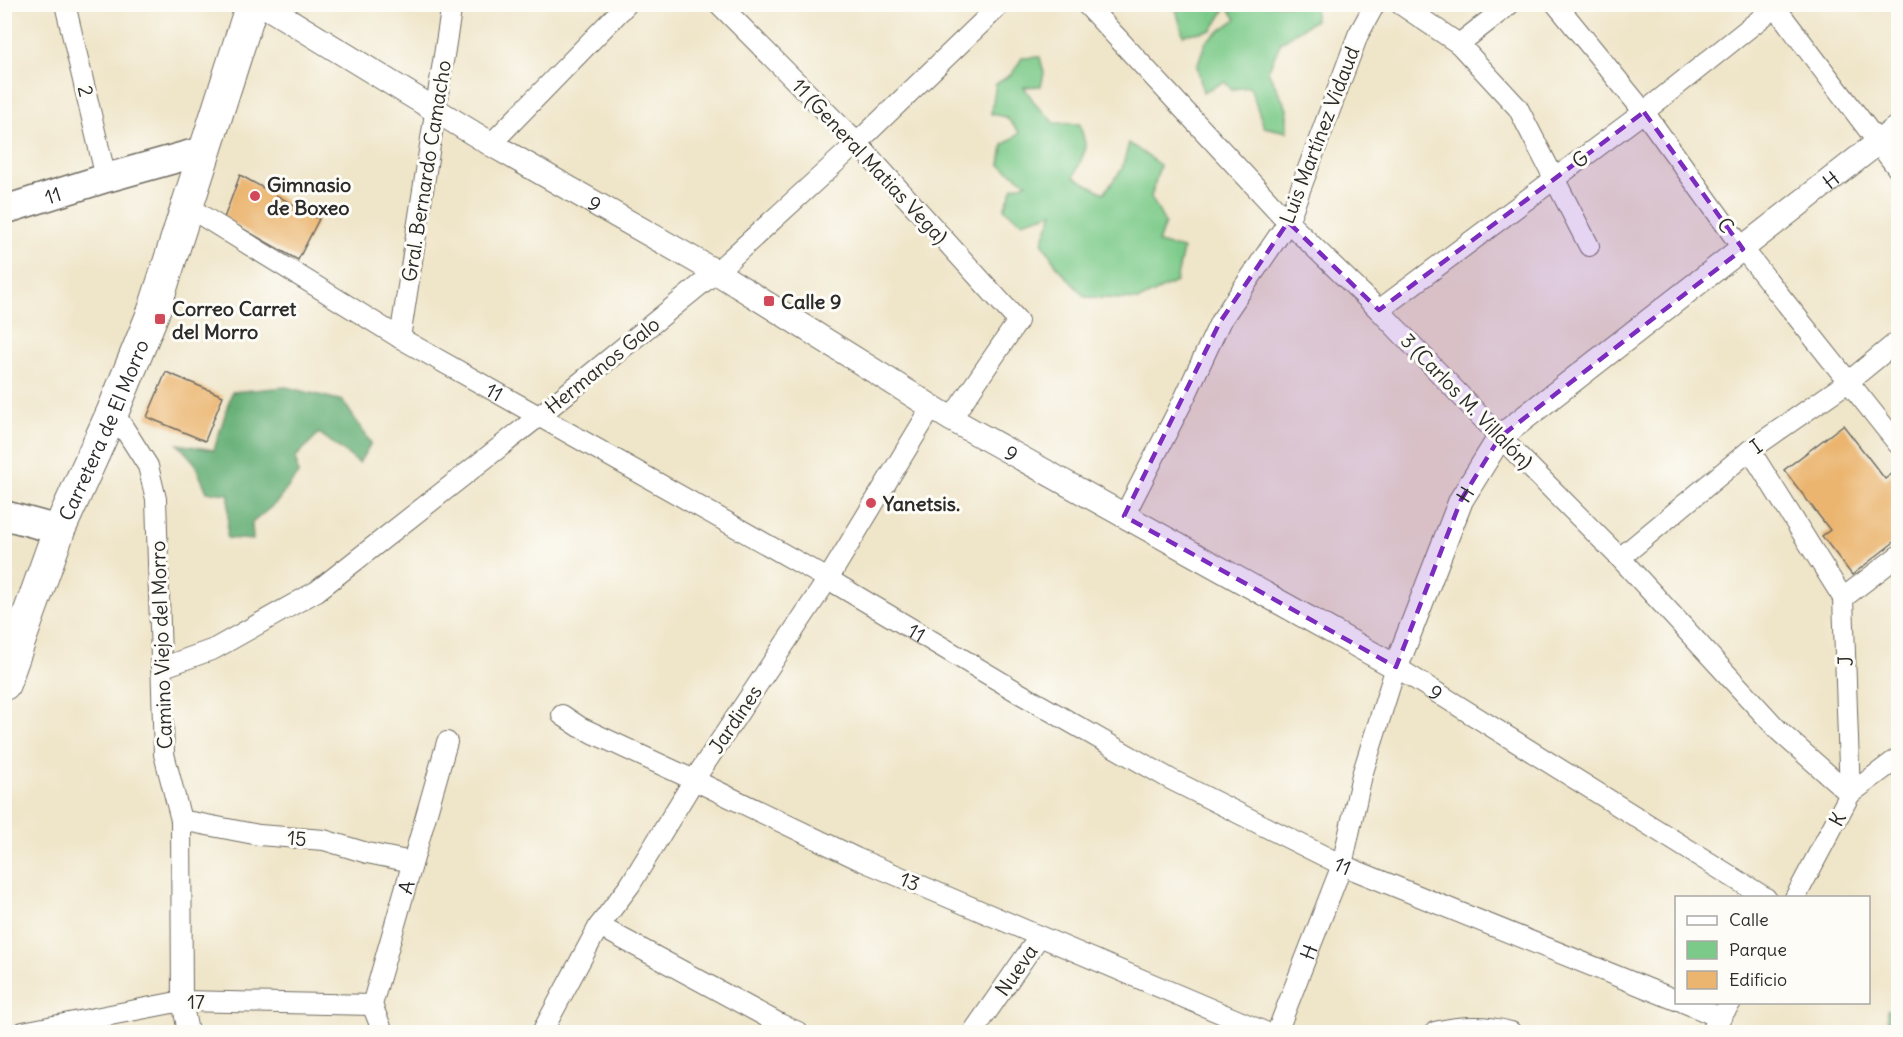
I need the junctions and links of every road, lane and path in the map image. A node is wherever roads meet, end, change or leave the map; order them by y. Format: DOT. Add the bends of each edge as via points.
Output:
graph roads {
  1 [pos="65,4"];
  2 [pos="252,4"];
  3 [pos="262,4"];
  4 [pos="452,4"];
  5 [pos="627,4"];
  6 [pos="719,4"];
  7 [pos="1001,4"];
  8 [pos="1086,4"];
  9 [pos="1375,4"];
  10 [pos="1400,4"];
  11 [pos="1510,4"];
  12 [pos="1556,4"];
  13 [pos="1776,5"];
  14 [pos="1459,44"];
  15 [pos="435,110"];
  16 [pos="1644,112"];
  17 [pos="1899,127"];
  18 [pos="1879,142"];
  19 [pos="857,143"];
  20 [pos="491,144"];
  21 [pos="206,150"];
  22 [pos="1899,169"];
  23 [pos="106,178"];
  24 [pos="1555,178"];
  25 [pos="188,207"];
  26 [pos="4,210"];
  27 [pos="1288,222"];
  28 [pos="1589,246"];
  29 [pos="1743,249"];
  30 [pos="716,273"];
  31 [pos="1379,310"];
  32 [pos="1018,321"];
  33 [pos="400,338"];
  34 [pos="1899,341"];
  35 [pos="1848,382"];
  36 [pos="113,411"];
  37 [pos="941,413"];
  38 [pos="538,417"];
  39 [pos="1500,436"];
  40 [pos="1899,444"];
  41 [pos="1750,450"];
  42 [pos="4,515"];
  43 [pos="1124,516"];
  44 [pos="60,530"];
  45 [pos="1899,556"];
  46 [pos="1620,558"];
  47 [pos="828,579"];
  48 [pos="1843,598"];
  49 [pos="1396,667"];
  50 [pos="161,668"];
  51 [pos="4,684"];
  52 [pos="562,715"];
  53 [pos="447,742"];
  54 [pos="1899,758"];
  55 [pos="694,780"];
  56 [pos="1850,794"];
  57 [pos="181,820"];
  58 [pos="412,862"];
  59 [pos="1342,865"];
  60 [pos="1764,896"];
  61 [pos="1796,896"];
  62 [pos="599,926"];
  63 [pos="1040,937"];
  64 [pos="1675,999"];
  65 [pos="182,1000"];
  66 [pos="1688,1004"];
  67 [pos="372,1005"];
  68 [pos="1721,1018"];
  69 [pos="22,1032"];
  70 [pos="188,1032"];
  71 [pos="383,1032"];
  72 [pos="542,1032"];
  73 [pos="798,1032"];
  74 [pos="973,1032"];
  75 [pos="1264,1032"];
  76 [pos="1277,1032"];
  77 [pos="1435,1032"];
  78 [pos="1511,1032"];
  1 -- 23 [label="street, 2"];
  2 -- 21 [label="main road, Carretera de El Morro"];
  3 -- 15 [label="street, 9"];
  4 -- 15 [label="street, Gral. Bernardo Camacho"];
  5 -- 20 [label="street"];
  6 -- 19 [label="street, 11 (General Matias Vega)"];
  7 -- 19 [label="street, Hermanos Galo"];
  8 -- 27 [label="street, 3 (Carlos M. Villalón)"];
  9 -- 27 [label="street, Luis Martínez Vidaud" via="1358,35"];
  10 -- 14 [label="street"];
  11 -- 14 [label="street"];
  12 -- 16 [label="street, C"];
  13 -- 16 [label="street, G"];
  13 -- 18 [label="street"];
  14 -- 24 [label="street" via="1518,108"];
  15 -- 20 [label="street, 9"];
  15 -- 33 [label="street, Gral. Bernardo Camacho"];
  16 -- 24 [label="street, G"];
  16 -- 29 [label="street, C"];
  17 -- 18 [label="street, H"];
  18 -- 22 [label="street"];
  18 -- 29 [label="street, H"];
  19 -- 30 [label="street, Hermanos Galo"];
  19 -- 32 [label="street, 11 (General Matias Vega)"];
  20 -- 30 [label="street, 9"];
  21 -- 23 [label="main road, 11"];
  21 -- 25 [label="main road, Carretera de El Morro"];
  23 -- 26 [label="main road, 11"];
  24 -- 28 [label="street"];
  24 -- 31 [label="street, G"];
  25 -- 33 [label="street, 11"];
  25 -- 36 [label="main road, Carretera de El Morro" via="153,313"];
  27 -- 31 [label="street, 3 (Carlos M. Villalón)"];
  27 -- 43 [label="street, Luis Martínez Vidaud" via="1220,322"];
  29 -- 35 [label="street, C"];
  29 -- 39 [label="street, H"];
  30 -- 37 [label="street, 9"];
  30 -- 38 [label="street, Hermanos Galo"];
  31 -- 39 [label="street, 3 (Carlos M. Villalón)"];
  32 -- 37 [label="street, Jardines"];
  33 -- 38 [label="street, 11"];
  34 -- 35 [label="street, I"];
  35 -- 40 [label="street, C"];
  35 -- 41 [label="street, I"];
  36 -- 44 [label="main road, Carretera de El Morro"];
  36 -- 50 [label="street, Camino Viejo del Morro" via="148,466 156,499"];
  37 -- 43 [label="street, 9"];
  37 -- 47 [label="street, Jardines"];
  38 -- 47 [label="street, 11"];
  38 -- 50 [label="street, Hermanos Galo" via="317,591 214,649"];
  39 -- 46 [label="street, 3 (Carlos M. Villalón)"];
  39 -- 49 [label="street, H" via="1461,500"];
  41 -- 46 [label="street, I"];
  41 -- 48 [label="street"];
  42 -- 44 [label="main road"];
  43 -- 49 [label="street, 9"];
  44 -- 51 [label="main road, Carretera de El Morro"];
  45 -- 48 [label="street"];
  46 -- 56 [label="street, 3 (Carlos M. Villalón)" via="1780,732"];
  47 -- 55 [label="street, Jardines"];
  47 -- 59 [label="street, 11" via="1170,779"];
  48 -- 56 [label="street, J"];
  49 -- 59 [label="street, H" via="1362,775"];
  49 -- 60 [label="street, 9"];
  50 -- 57 [label="street, Camino Viejo del Morro" via="164,754"];
  52 -- 55 [label="street, 13"];
  53 -- 58 [label="street, A"];
  54 -- 56 [label="street, K"];
  55 -- 62 [label="street, Jardines" via="630,885"];
  55 -- 63 [label="street, 13" via="856,858"];
  56 -- 61 [label="street, K"];
  57 -- 58 [label="street, 15" via="259,835 324,840"];
  57 -- 65 [label="street, Camino Viejo del Morro"];
  58 -- 67 [label="street, A"];
  59 -- 64 [label="street, 11"];
  59 -- 76 [label="street, H"];
  62 -- 72 [label="street, Jardines"];
  62 -- 73 [label="street"];
  63 -- 74 [label="street, Nueva"];
  63 -- 75 [label="street, 13"];
  65 -- 67 [label="street, 17"];
  65 -- 69 [label="street, 17"];
  65 -- 70 [label="street, Camino Viejo del Morro"];
  66 -- 68 [label="street"];
  67 -- 71 [label="street"];
  77 -- 78 [label="street" via="1494,1027"];
}
